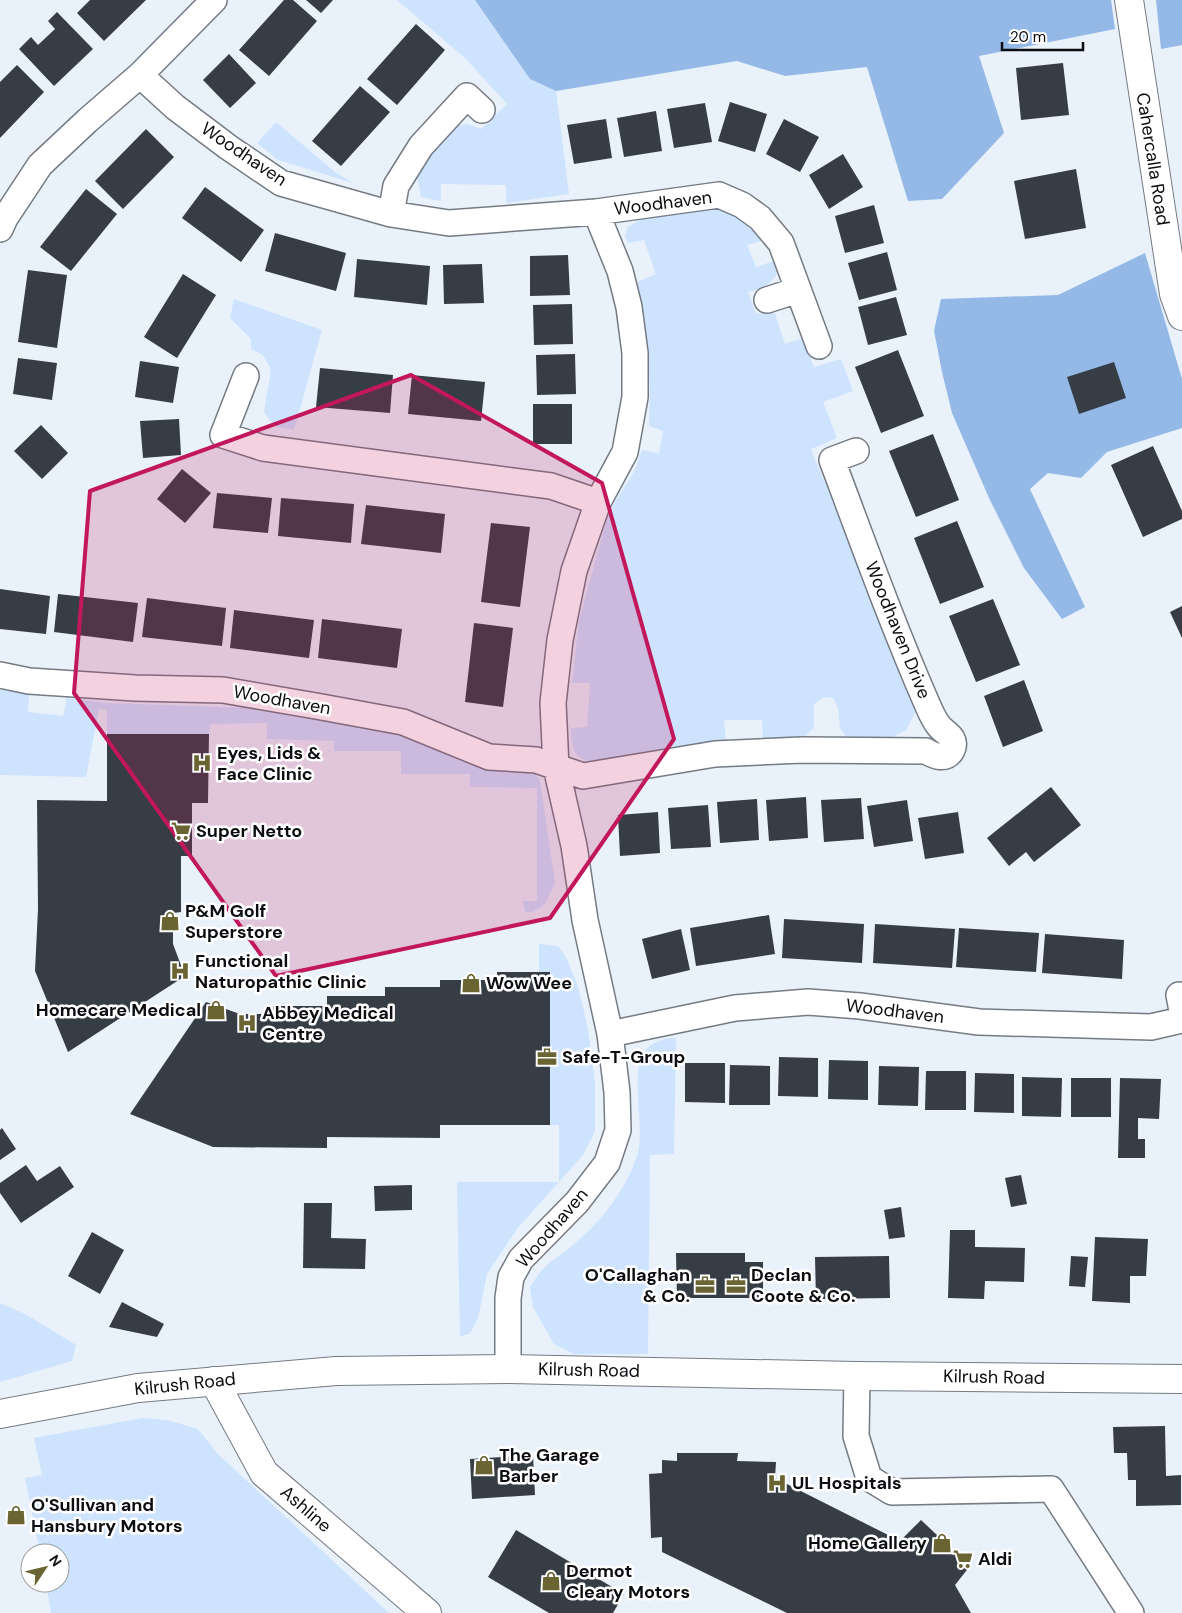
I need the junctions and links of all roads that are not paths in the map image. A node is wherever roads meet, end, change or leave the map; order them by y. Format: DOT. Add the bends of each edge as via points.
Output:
graph roads {
  1 [pos="214,0"];
  2 [pos="1129,0"];
  3 [pos="140,75"];
  4 [pos="482,110"];
  5 [pos="596,212"];
  6 [pos="391,214"];
  7 [pos="0,229"];
  8 [pos="798,290"];
  9 [pos="766,300"];
  10 [pos="1182,316"];
  11 [pos="820,346"];
  12 [pos="246,376"];
  13 [pos="856,451"];
  14 [pos="598,502"];
  15 [pos="0,675"];
  16 [pos="885,750"];
  17 [pos="556,767"];
  18 [pos="1182,1020"];
  19 [pos="610,1034"];
  20 [pos="508,1369"];
  21 [pos="857,1376"];
  22 [pos="1182,1379"];
  23 [pos="214,1382"];
  24 [pos="0,1414"];
  25 [pos="427,1613"];
  26 [pos="1131,1613"];
  1 -- 3 [label="street"];
  2 -- 10 [label="main road, Cahercalla Road" via="1174,294"];
  3 -- 6 [label="street, Woodhaven" via="175,107 281,184"];
  3 -- 7 [label="street" via="40,165"];
  4 -- 6 [label="street" via="467,96 421,146 396,186"];
  5 -- 6 [label="street, Woodhaven" via="449,224"];
  5 -- 8 [label="street, Woodhaven" via="719,195 742,204 760,218 781,243"];
  5 -- 14 [label="street, Woodhaven" via="620,271 635,353 635,397 625,452"];
  8 -- 9 [label="street"];
  8 -- 11 [label="street, Woodhaven"];
  12 -- 14 [label="street" via="223,435 263,448 551,486"];
  13 -- 16 [label="street, Woodhaven Drive" via="832,460 912,670 933,717 953,742 952,751 944,757 934,757 926,751"];
  14 -- 17 [label="street, Woodhaven" via="574,571 560,640 553,704"];
  15 -- 17 [label="street, Woodhaven" via="30,681 223,690 403,722 489,757 536,760"];
  16 -- 17 [label="street, Woodhaven" via="715,754 583,776"];
  17 -- 19 [label="street, Woodhaven" via="574,846 584,920"];
  18 -- 19 [label="street, Woodhaven" via="1151,1027 979,1022 808,1002 735,1008"];
  19 -- 20 [label="street, Woodhaven" via="618,1130 606,1163 577,1202 521,1259 511,1277"];
  20 -- 21 [label="main road, Kilrush Road"];
  20 -- 23 [label="main road, Kilrush Road" via="336,1370"];
  21 -- 22 [label="main road, Kilrush Road"];
  21 -- 26 [label="street" via="856,1436 869,1478 892,1492 1051,1489"];
  23 -- 24 [label="main road, Kilrush Road" via="138,1388"];
  23 -- 25 [label="main road, Ashline" via="264,1473"];
}
